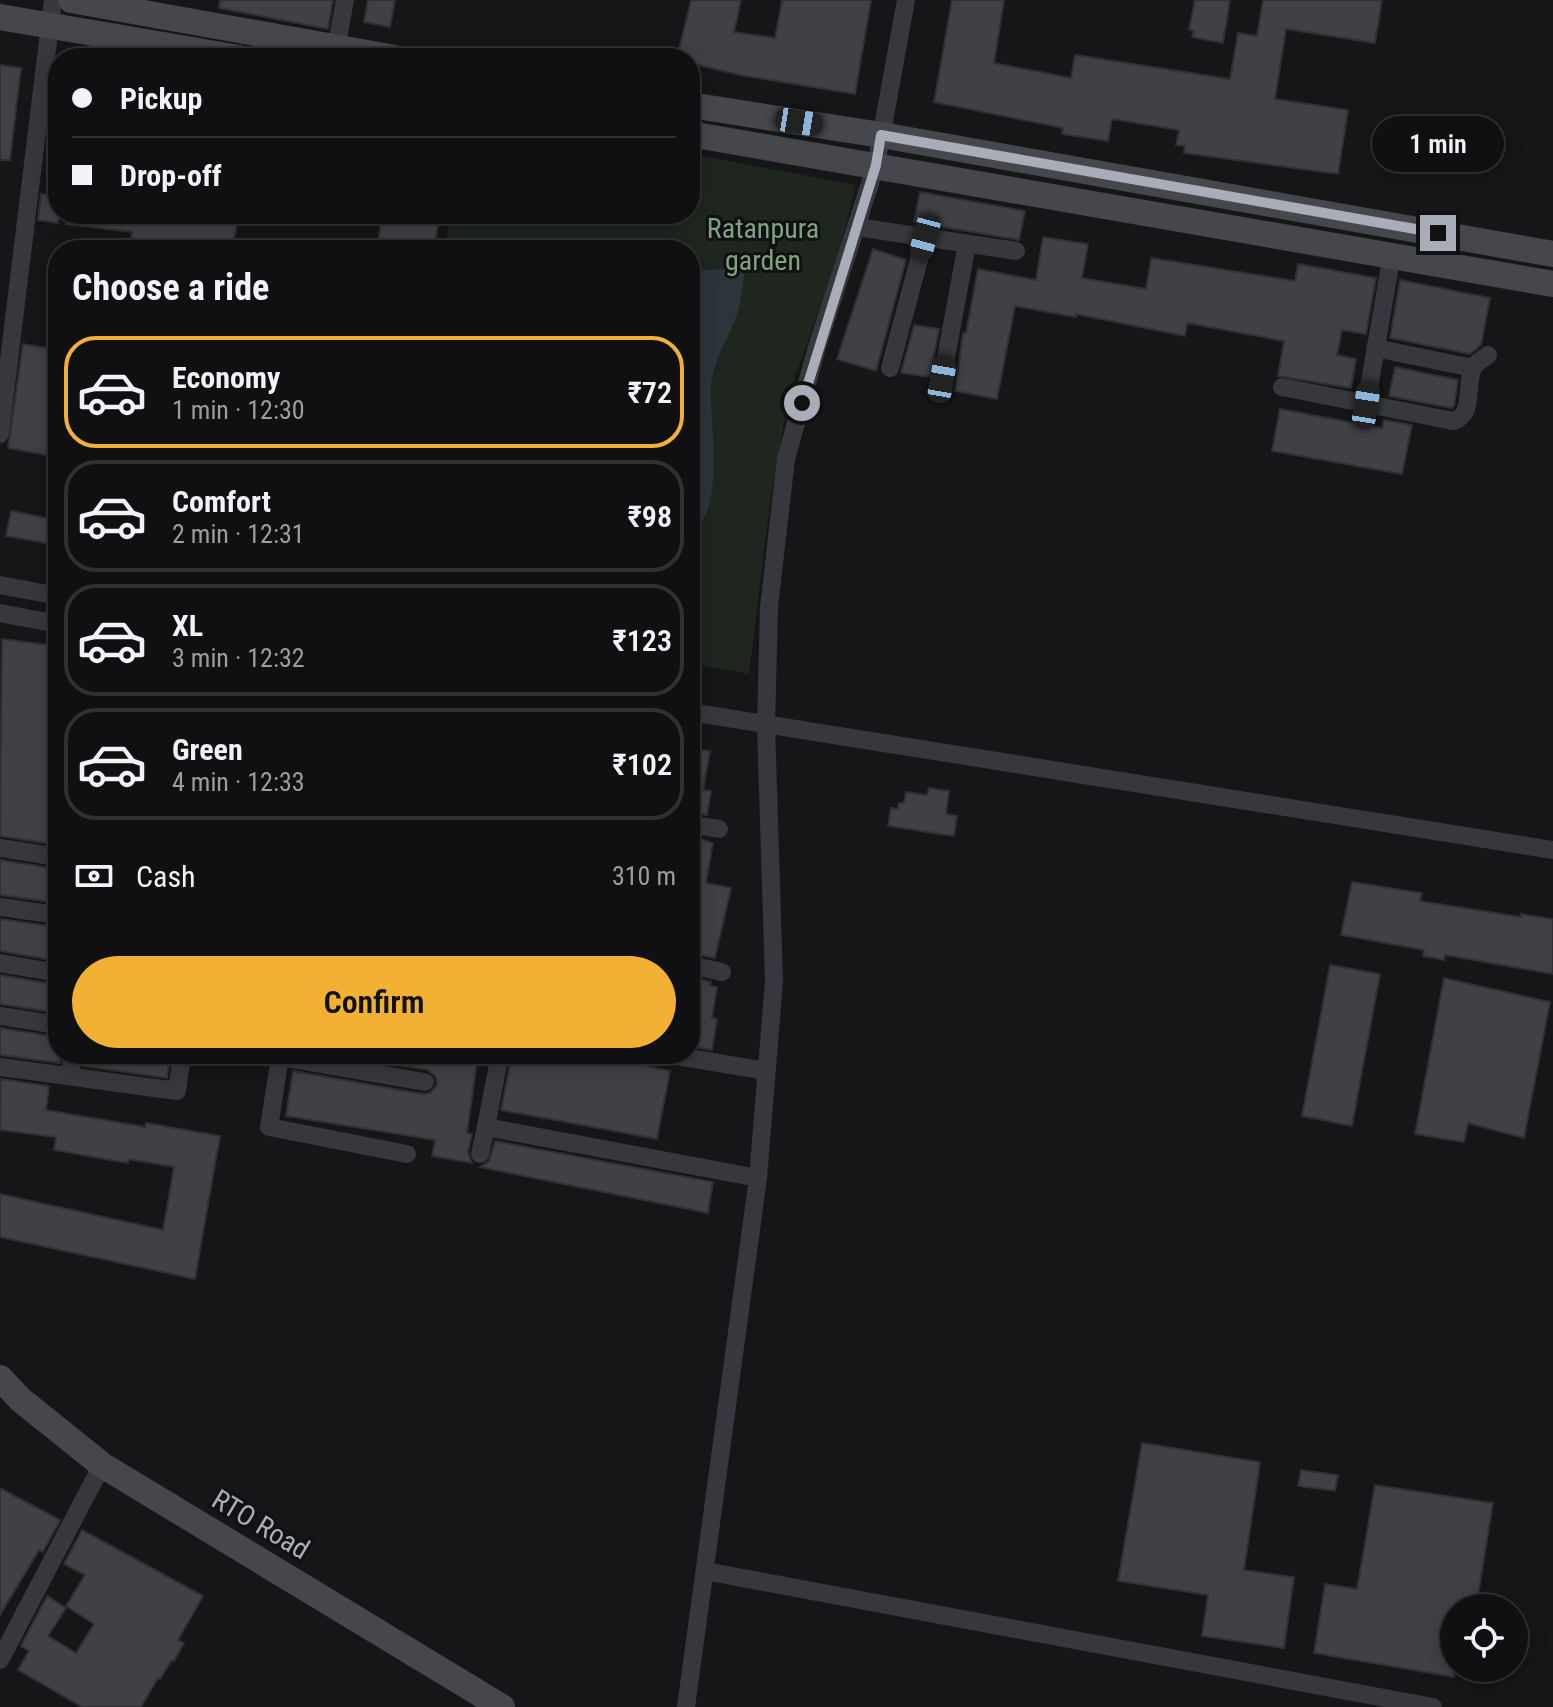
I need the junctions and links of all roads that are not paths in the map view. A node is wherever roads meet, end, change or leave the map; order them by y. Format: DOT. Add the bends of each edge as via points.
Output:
graph roads {
  1 [pos="53,0"];
  2 [pos="71,0"];
  3 [pos="345,0"];
  4 [pos="906,0"];
  5 [pos="0,17"];
  6 [pos="49,26"];
  7 [pos="180,48"];
  8 [pos="331,48"];
  9 [pos="336,48"];
  10 [pos="700,107"];
  11 [pos="881,135"];
  12 [pos="700,136"];
  13 [pos="876,165"];
  14 [pos="857,227"];
  15 [pos="925,237"];
  16 [pos="967,244"];
  17 [pos="1016,251"];
  18 [pos="1392,254"];
  19 [pos="1553,254"];
  20 [pos="1553,284"];
  21 [pos="1375,348"];
  22 [pos="1488,355"];
  23 [pos="890,368"];
  24 [pos="1473,368"];
  25 [pos="942,379"];
  26 [pos="1282,387"];
  27 [pos="1366,405"];
  28 [pos="0,434"];
  29 [pos="0,585"];
  30 [pos="48,594"];
  31 [pos="0,613"];
  32 [pos="48,622"];
  33 [pos="700,714"];
  34 [pos="766,726"];
  35 [pos="700,826"];
  36 [pos="719,829"];
  37 [pos="0,848"];
  38 [pos="1553,850"];
  39 [pos="48,855"];
  40 [pos="0,907"];
  41 [pos="48,914"];
  42 [pos="0,963"];
  43 [pos="700,967"];
  44 [pos="48,971"];
  45 [pos="722,972"];
  46 [pos="0,1016"];
  47 [pos="48,1023"];
  48 [pos="700,1060"];
  49 [pos="72,1064"];
  50 [pos="181,1064"];
  51 [pos="272,1064"];
  52 [pos="319,1064"];
  53 [pos="498,1064"];
  54 [pos="0,1067"];
  55 [pos="766,1071"];
  56 [pos="70,1076"];
  57 [pos="425,1082"];
  58 [pos="486,1127"];
  59 [pos="407,1154"];
  60 [pos="480,1154"];
  61 [pos="758,1178"];
  62 [pos="0,1378"];
  63 [pos="102,1465"];
  64 [pos="705,1571"];
  65 [pos="0,1660"];
  66 [pos="502,1707"];
  67 [pos="686,1707"];
  68 [pos="1433,1707"];
  1 -- 6 [label="street"];
  2 -- 8 [label="street"];
  3 -- 9 [label="street"];
  4 -- 11 [label="street"];
  5 -- 6 [label="street"];
  6 -- 7 [label="street"];
  6 -- 28 [label="street"];
  10 -- 11 [label="street"];
  11 -- 13 [label="street"];
  11 -- 19 [label="street"];
  12 -- 13 [label="street"];
  13 -- 14 [label="street"];
  13 -- 18 [label="street"];
  14 -- 15 [label="street"];
  14 -- 34 [label="street" via="786,459 769,607"];
  15 -- 16 [label="street"];
  15 -- 23 [label="street"];
  16 -- 17 [label="street"];
  16 -- 25 [label="street"];
  18 -- 20 [label="street"];
  18 -- 21 [label="street"];
  21 -- 24 [label="street"];
  21 -- 27 [label="street"];
  22 -- 24 [label="street"];
  24 -- 27 [label="street" via="1460,419 1444,421"];
  26 -- 27 [label="street"];
  29 -- 30 [label="street"];
  31 -- 32 [label="street"];
  33 -- 34 [label="street"];
  34 -- 38 [label="street"];
  34 -- 55 [label="street" via="774,981"];
  35 -- 36 [label="street"];
  37 -- 39 [label="street"];
  40 -- 41 [label="street"];
  42 -- 44 [label="street"];
  43 -- 45 [label="street"];
  46 -- 47 [label="street"];
  48 -- 55 [label="street"];
  49 -- 56 [label="street"];
  50 -- 56 [label="street" via="177,1091"];
  51 -- 59 [label="street" via="269,1127"];
  52 -- 57 [label="street"];
  53 -- 58 [label="street"];
  54 -- 56 [label="street"];
  55 -- 61 [label="street"];
  58 -- 60 [label="street"];
  58 -- 61 [label="street"];
  61 -- 64 [label="street"];
  62 -- 63 [label="street, RTO Road"];
  63 -- 65 [label="street"];
  63 -- 66 [label="street, RTO Road"];
  64 -- 67 [label="street"];
  64 -- 68 [label="street"];
}
